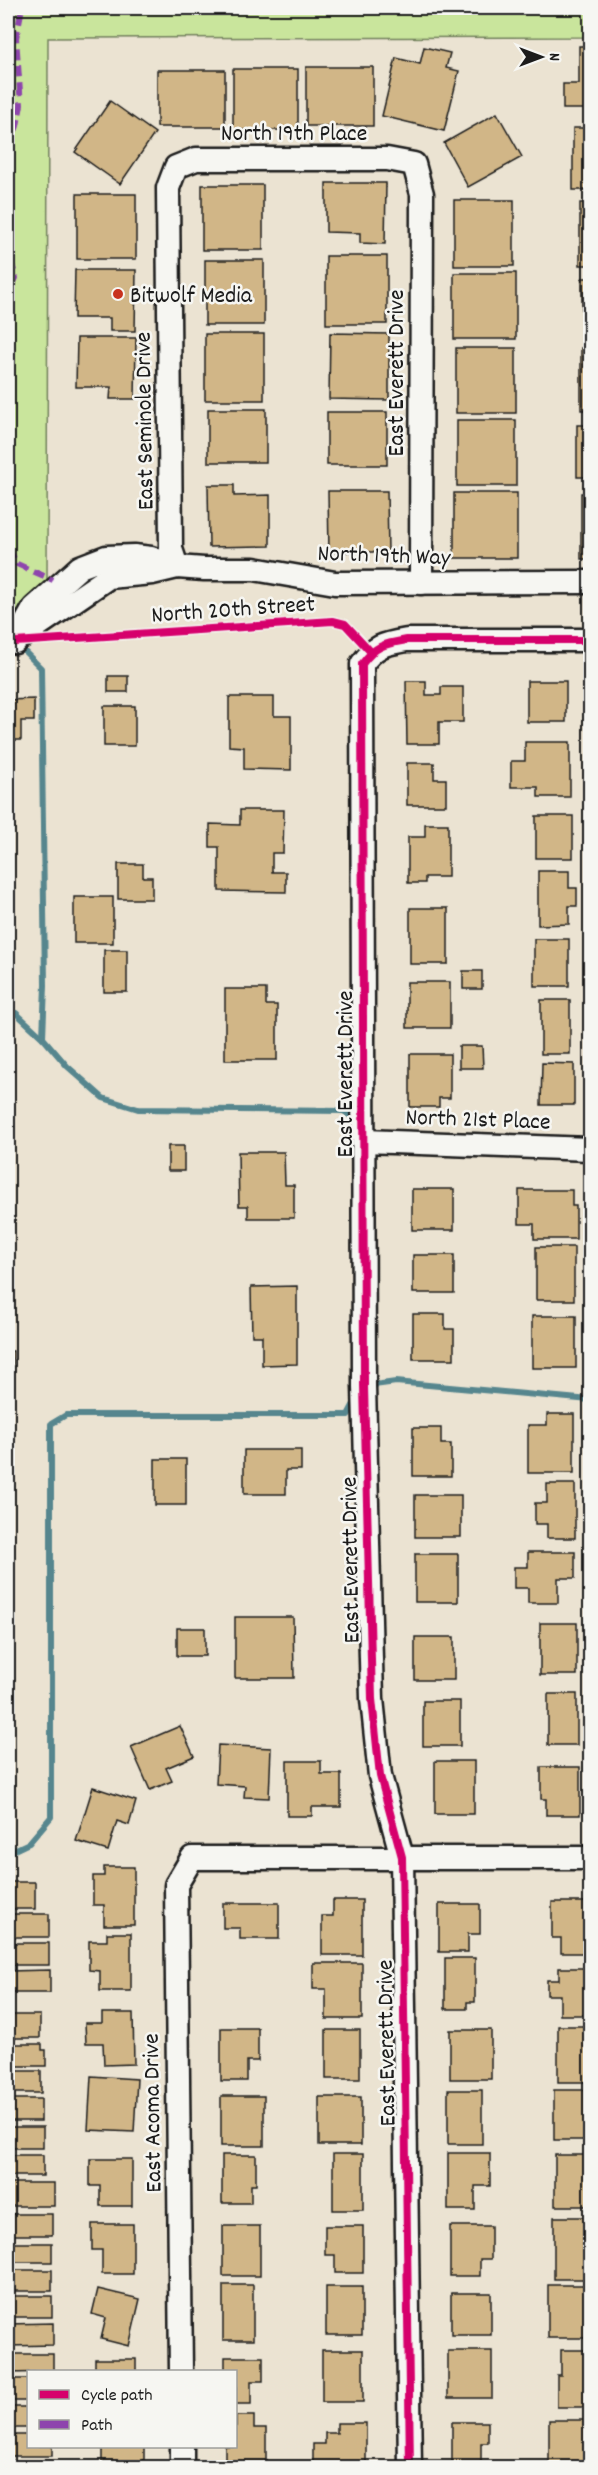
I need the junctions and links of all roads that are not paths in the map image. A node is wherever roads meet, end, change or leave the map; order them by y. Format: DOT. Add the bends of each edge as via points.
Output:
graph roads {
  1 [pos="414,164"];
  2 [pos="176,167"];
  3 [pos="177,567"];
  4 [pos="591,582"];
  5 [pos="421,583"];
  6 [pos="591,640"];
  7 [pos="11,642"];
  8 [pos="364,1141"];
  9 [pos="591,1149"];
  10 [pos="402,1857"];
  11 [pos="591,1858"];
  12 [pos="181,2370"];
  13 [pos="182,2448"];
  14 [pos="182,2468"];
  15 [pos="410,2468"];
  1 -- 2 [label="street, North 19th Place" via="387,159 196,159"];
  1 -- 5 [label="street, East Everett Drive" via="422,194"];
  2 -- 3 [label="street, East Seminole Drive" via="168,188 171,549"];
  3 -- 5 [label="street, North 19th Way" via="254,569 334,583"];
  3 -- 7 [label="street, North 19th Way" via="134,556 106,557 80,567 34,608"];
  4 -- 5 [label="street, North 19th Way"];
  6 -- 8 [label="street, East Everett Drive" via="407,640 384,644 362,664"];
  8 -- 9 [label="street, North 21st Place"];
  8 -- 10 [label="street, East Everett Drive" via="364,1386 372,1700 380,1776"];
  10 -- 11 [label="street"];
  10 -- 12 [label="street, East Acoma Drive" via="192,1858 176,1885"];
  10 -- 15 [label="street, East Everett Drive"];
  13 -- 14 [label="street"];
}
